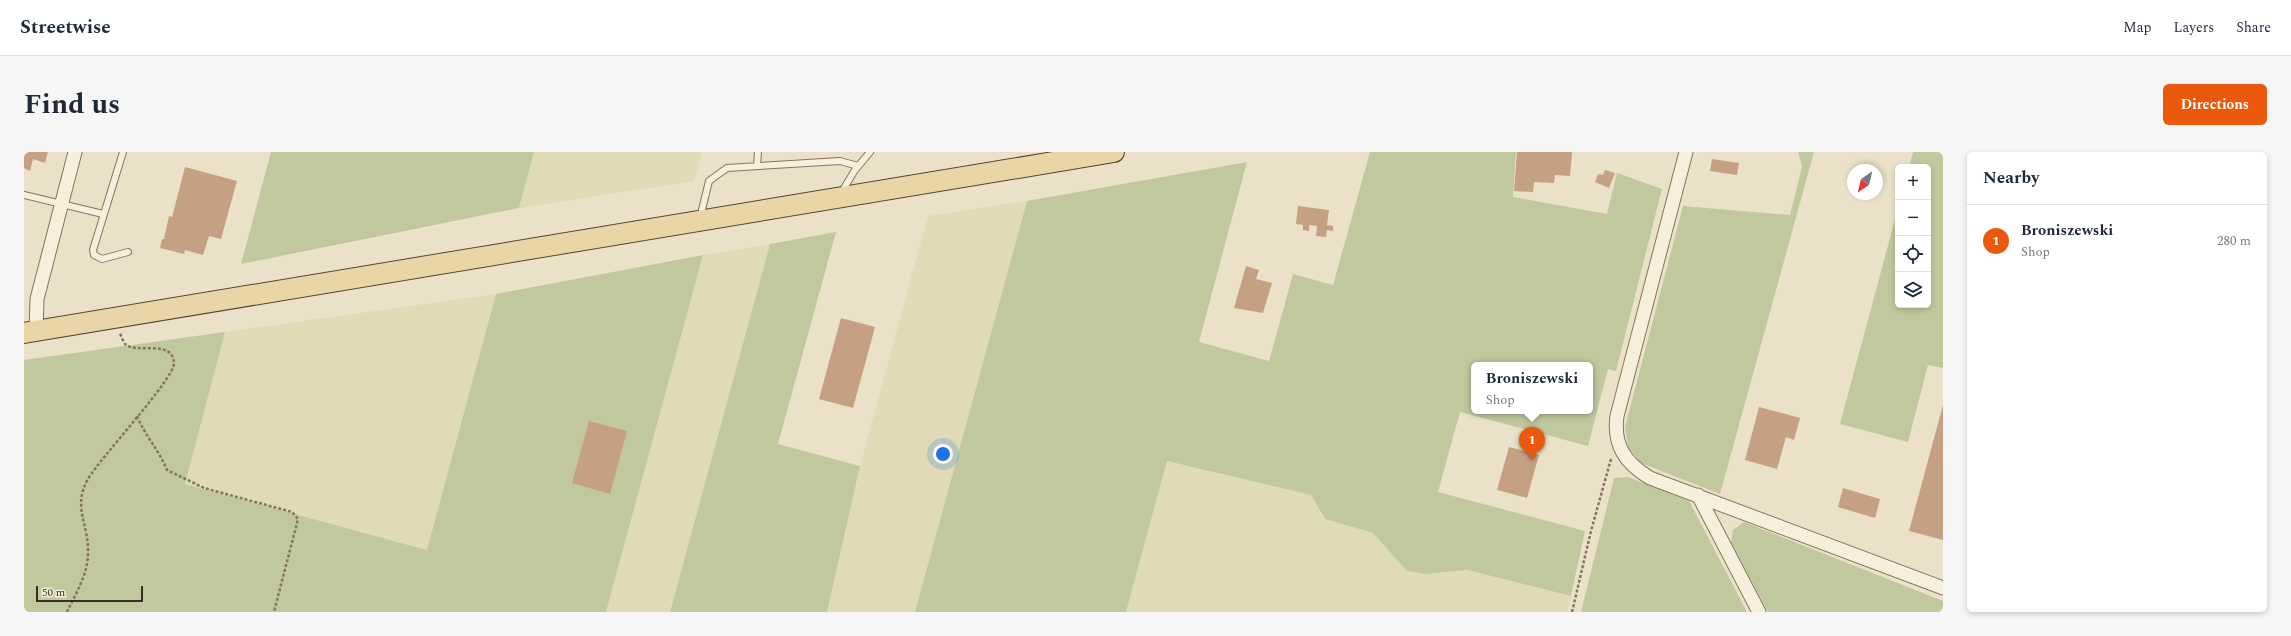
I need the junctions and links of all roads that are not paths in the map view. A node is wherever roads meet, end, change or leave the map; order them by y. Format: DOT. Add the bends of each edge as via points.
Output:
graph roads {
  1 [pos="75,152"];
  2 [pos="123,152"];
  3 [pos="758,152"];
  4 [pos="870,152"];
  5 [pos="1114,152"];
  6 [pos="1686,152"];
  7 [pos="757,166"];
  8 [pos="858,166"];
  9 [pos="24,195"];
  10 [pos="839,198"];
  11 [pos="61,205"];
  12 [pos="103,214"];
  13 [pos="700,220"];
  14 [pos="128,252"];
  15 [pos="30,332"];
  16 [pos="1698,496"];
  17 [pos="1943,588"];
  18 [pos="1759,612"];
  1 -- 11 [label="street"];
  2 -- 12 [label="lane"];
  3 -- 7 [label="lane"];
  4 -- 8 [label="lane"];
  5 -- 10 [label="main road" via="1055,159"];
  6 -- 16 [label="street" via="1617,416 1617,437 1623,456 1638,471"];
  7 -- 8 [label="lane" via="840,161"];
  7 -- 13 [label="lane" via="727,168 710,181"];
  8 -- 10 [label="lane"];
  9 -- 11 [label="lane"];
  10 -- 13 [label="main road"];
  11 -- 12 [label="lane"];
  11 -- 15 [label="street"];
  12 -- 14 [label="lane" via="94,255 102,259"];
  13 -- 15 [label="main road"];
  16 -- 17 [label="street"];
  16 -- 18 [label="street"];
}
